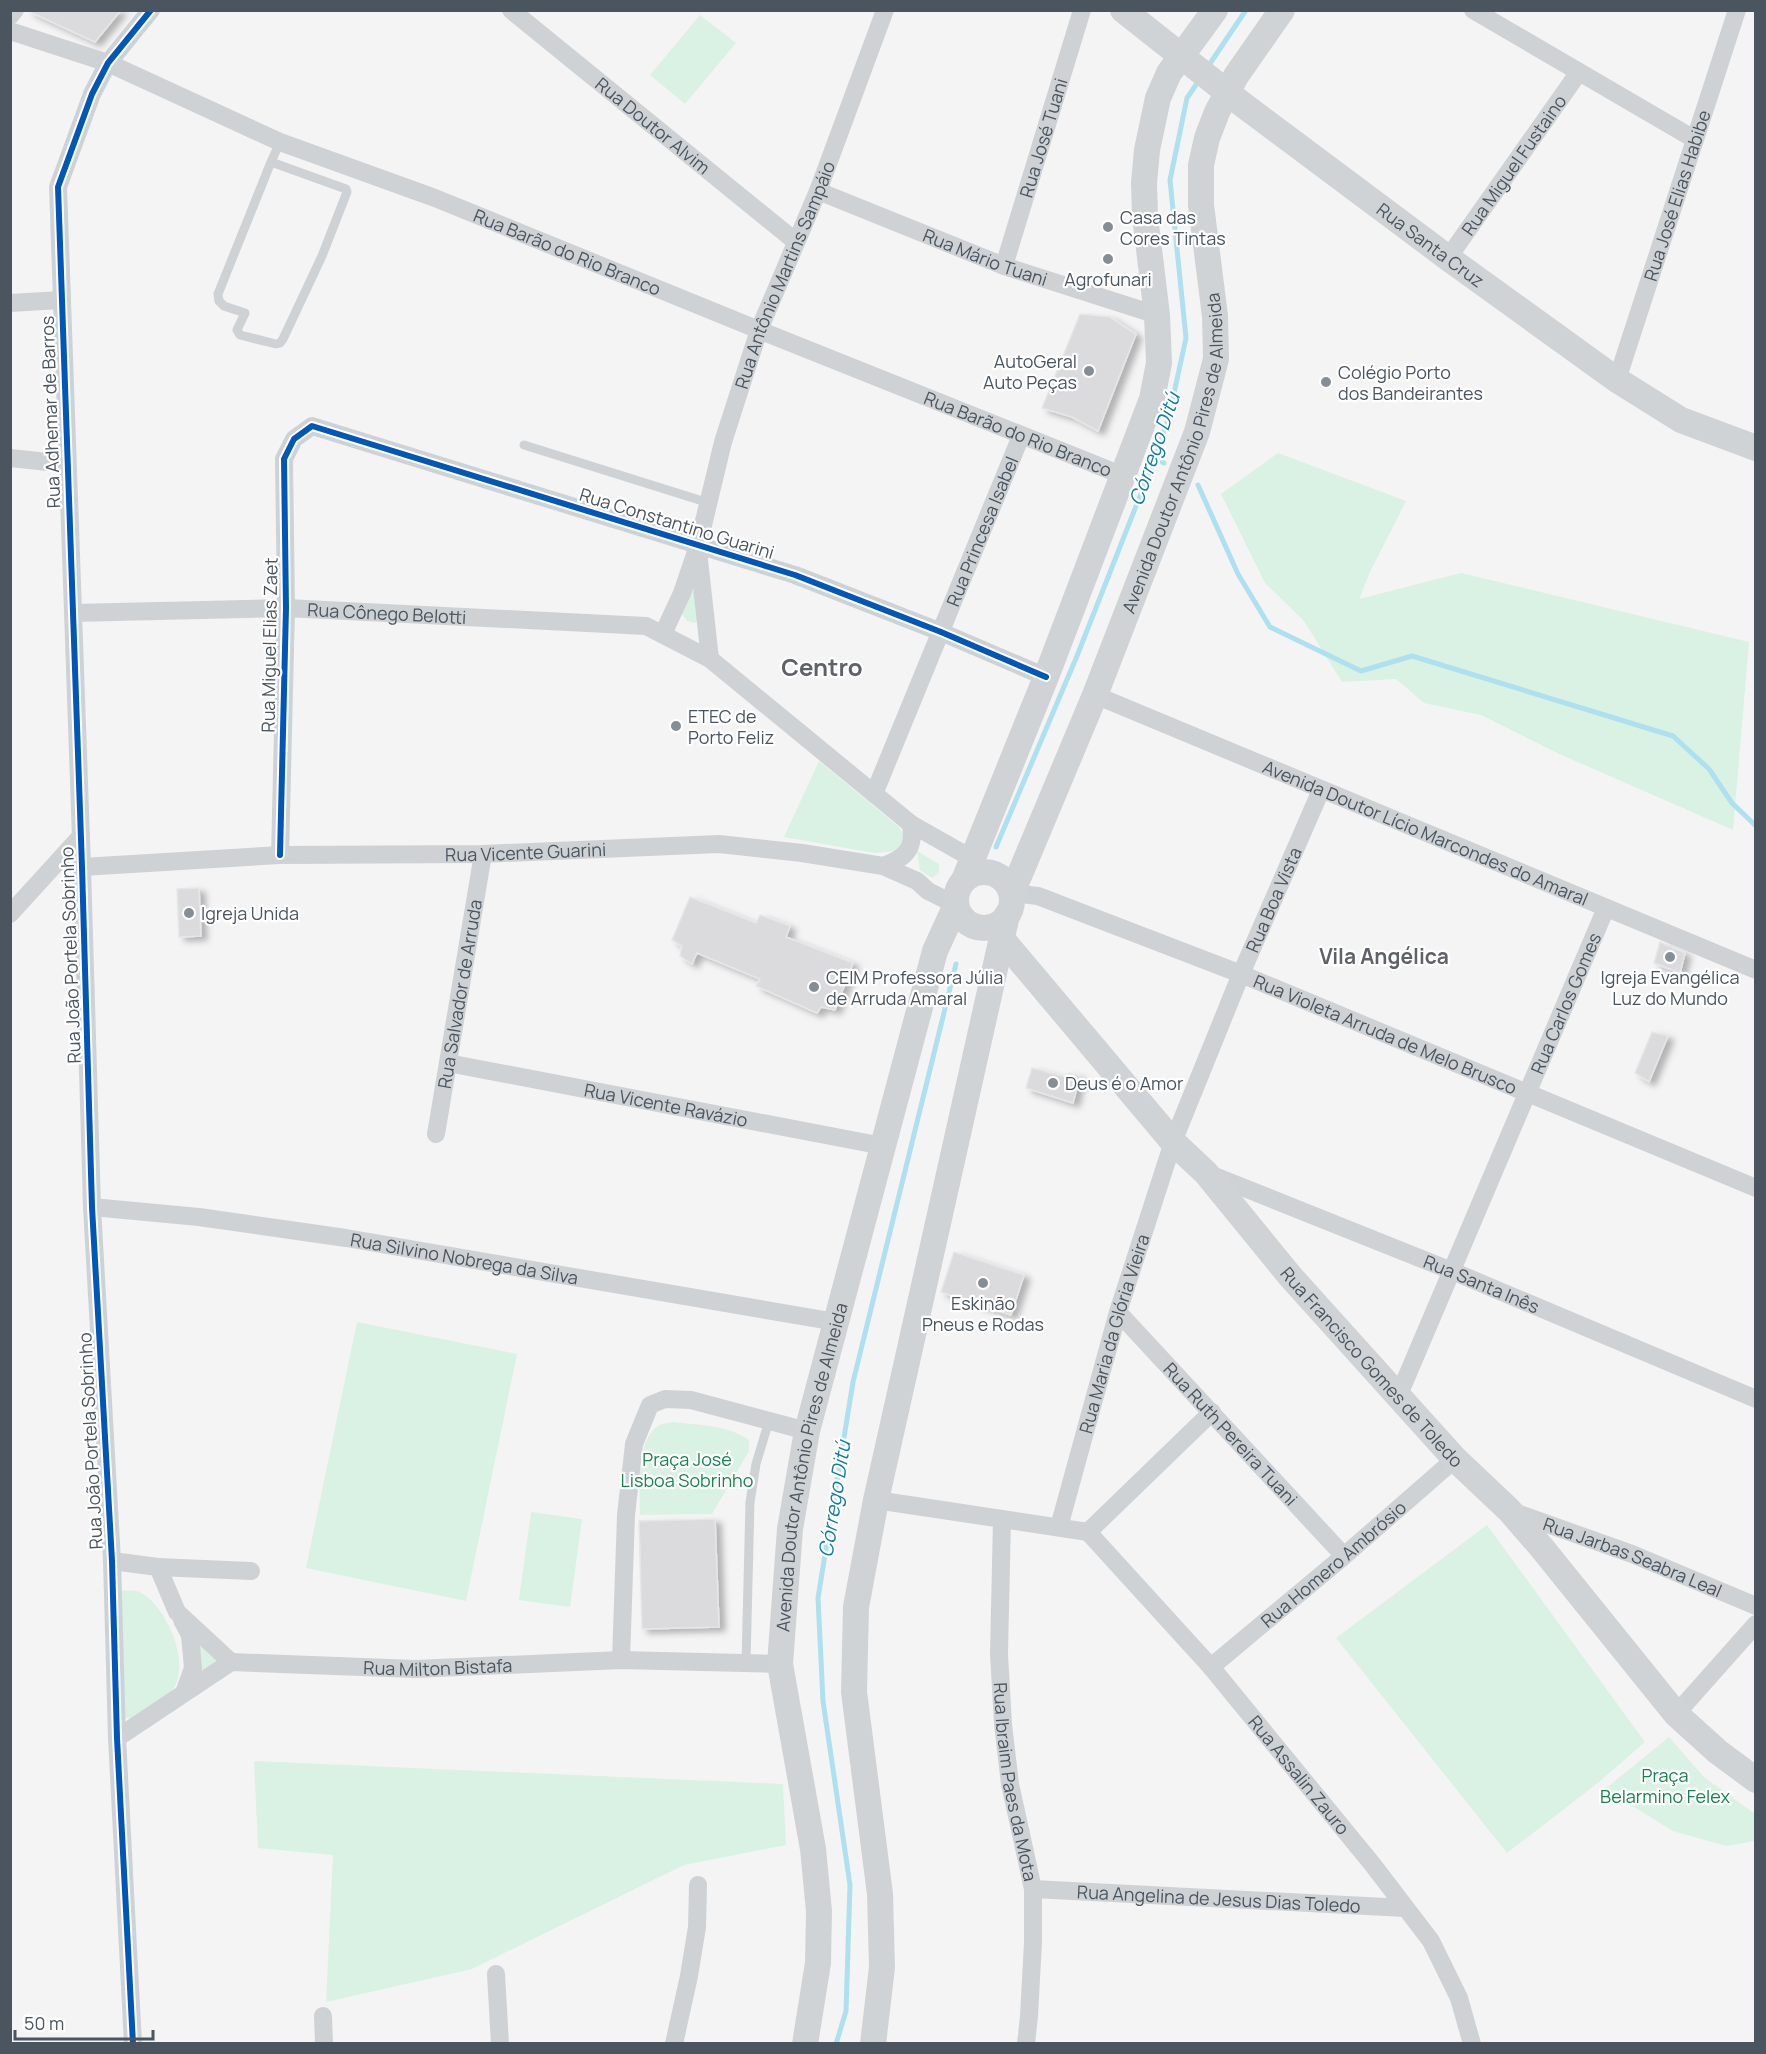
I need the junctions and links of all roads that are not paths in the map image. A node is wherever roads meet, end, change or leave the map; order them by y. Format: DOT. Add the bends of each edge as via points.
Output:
graph roads {
  1 [pos="15,10"];
  2 [pos="151,10"];
  3 [pos="511,10"];
  4 [pos="885,10"];
  5 [pos="1082,10"];
  6 [pos="1123,10"];
  7 [pos="1215,10"];
  8 [pos="1282,10"];
  9 [pos="1473,10"];
  10 [pos="1737,10"];
  11 [pos="10,16"];
  12 [pos="10,31"];
  13 [pos="1184,59"];
  14 [pos="108,63"];
  15 [pos="1579,72"];
  16 [pos="1222,89"];
  17 [pos="1694,139"];
  18 [pos="280,142"];
  19 [pos="272,162"];
  20 [pos="818,191"];
  21 [pos="795,241"];
  22 [pos="1448,258"];
  23 [pos="1004,266"];
  24 [pos="61,300"];
  25 [pos="10,303"];
  26 [pos="1156,315"];
  27 [pos="759,330"];
  28 [pos="1617,380"];
  29 [pos="1021,436"];
  30 [pos="294,439"];
  31 [pos="524,445"];
  32 [pos="1755,448"];
  33 [pos="10,458"];
  34 [pos="67,464"];
  35 [pos="1124,476"];
  36 [pos="709,503"];
  37 [pos="698,546"];
  38 [pos="286,608"];
  39 [pos="73,613"];
  40 [pos="941,632"];
  41 [pos="663,634"];
  42 [pos="710,659"];
  43 [pos="1046,677"];
  44 [pos="1095,695"];
  45 [pos="1321,790"];
  46 [pos="874,794"];
  47 [pos="910,824"];
  48 [pos="81,836"];
  49 [pos="483,854"];
  50 [pos="280,855"];
  51 [pos="82,867"];
  52 [pos="883,867"];
  53 [pos="968,869"];
  54 [pos="956,905"];
  55 [pos="1606,908"];
  56 [pos="10,914"];
  57 [pos="1007,916"];
  58 [pos="1755,970"];
  59 [pos="1241,974"];
  60 [pos="448,1063"];
  61 [pos="1528,1092"];
  62 [pos="436,1134"];
  63 [pos="1173,1142"];
  64 [pos="883,1146"];
  65 [pos="1206,1173"];
  66 [pos="1755,1188"];
  67 [pos="92,1207"];
  68 [pos="1452,1271"];
  69 [pos="1118,1312"];
  70 [pos="836,1322"];
  71 [pos="1398,1397"];
  72 [pos="1755,1399"];
  73 [pos="1212,1412"];
  74 [pos="769,1421"];
  75 [pos="807,1431"];
  76 [pos="1455,1459"];
  77 [pos="876,1500"];
  78 [pos="1509,1510"];
  79 [pos="1002,1519"];
  80 [pos="1059,1527"];
  81 [pos="1088,1532"];
  82 [pos="1344,1556"];
  83 [pos="112,1561"];
  84 [pos="158,1567"];
  85 [pos="251,1571"];
  86 [pos="1755,1606"];
  87 [pos="177,1612"];
  88 [pos="1755,1624"];
  89 [pos="621,1660"];
  90 [pos="231,1662"];
  91 [pos="746,1664"];
  92 [pos="780,1664"];
  93 [pos="1211,1667"];
  94 [pos="184,1693"];
  95 [pos="1676,1714"];
  96 [pos="117,1738"];
  97 [pos="1755,1780"];
  98 [pos="698,1885"];
  99 [pos="1033,1889"];
  100 [pos="1405,1908"];
  101 [pos="496,1974"];
  102 [pos="323,2016"];
  103 [pos="133,2043"];
  104 [pos="324,2043"];
  105 [pos="500,2043"];
  106 [pos="674,2043"];
  107 [pos="806,2043"];
  108 [pos="873,2043"];
  109 [pos="1026,2043"];
  110 [pos="1472,2043"];
  1 -- 11 [label="street"];
  2 -- 14 [label="street, Rua Adhemar de Barros"];
  3 -- 21 [label="street, Rua Doutor Alvim"];
  4 -- 20 [label="street, Rua Antônio Martins Sampáio"];
  5 -- 23 [label="street, Rua José Tuani"];
  6 -- 13 [label="main road, Rua Santa Cruz"];
  7 -- 13 [label="main road, Avenida Doutor Antônio Pires de Almeida"];
  8 -- 16 [label="main road, Avenida Doutor Antônio Pires de Almeida" via="1236,76"];
  9 -- 15 [label="street"];
  10 -- 17 [label="street, Rua José Elias Habibe"];
  12 -- 14 [label="street, Rua Barão do Rio Branco"];
  13 -- 16 [label="main road, Rua Santa Cruz"];
  13 -- 26 [label="main road, Avenida Doutor Antônio Pires de Almeida" via="1169,73 1158,98 1147,150 1145,216"];
  14 -- 18 [label="street, Rua Barão do Rio Branco"];
  14 -- 24 [label="street, Rua Adhemar de Barros" via="92,94 58,187"];
  15 -- 17 [label="street"];
  15 -- 22 [label="street, Rua Miguel Fustaino"];
  16 -- 22 [label="main road, Rua Santa Cruz"];
  16 -- 44 [label="main road, Avenida Doutor Antônio Pires de Almeida" via="1201,165 1201,205 1215,316 1216,359 1197,432"];
  17 -- 28 [label="street, Rua José Elias Habibe"];
  18 -- 19 [label="lane"];
  18 -- 27 [label="street, Rua Barão do Rio Branco" via="435,198"];
  19 -- 19 [label="lane" via="347,192 322,256 283,339 276,344 240,335 237,330 245,313 224,306 218,294"];
  20 -- 21 [label="street, Rua Antônio Martins Sampáio"];
  20 -- 23 [label="street, Rua Mário Tuani"];
  21 -- 27 [label="street, Rua Antônio Martins Sampáio"];
  22 -- 28 [label="main road, Rua Santa Cruz"];
  23 -- 26 [label="street, Rua Mário Tuani"];
  24 -- 25 [label="street"];
  24 -- 34 [label="street, Rua Adhemar de Barros"];
  26 -- 35 [label="main road, Avenida Doutor Antônio Pires de Almeida" via="1158,363 1152,399"];
  27 -- 29 [label="street, Rua Barão do Rio Branco"];
  27 -- 36 [label="street, Rua Antônio Martins Sampáio" via="723,442"];
  28 -- 32 [label="main road, Rua Santa Cruz" via="1681,420"];
  29 -- 35 [label="street, Rua Barão do Rio Branco"];
  29 -- 40 [label="street, Rua Princesa Isabel"];
  30 -- 37 [label="street, Rua Constantino Guarini" via="312,426"];
  30 -- 38 [label="street, Rua Miguel Elias Zaet" via="284,459"];
  31 -- 36 [label="lane"];
  33 -- 34 [label="street"];
  34 -- 39 [label="street, Rua Adhemar de Barros"];
  35 -- 43 [label="main road, Avenida Doutor Antônio Pires de Almeida"];
  36 -- 37 [label="street, Rua Antônio Martins Sampáio"];
  37 -- 40 [label="street, Rua Constantino Guarini" via="795,575"];
  37 -- 41 [label="street, Rua Antônio Martins Sampáio"];
  37 -- 42 [label="street"];
  38 -- 39 [label="street, Rua Cônego Belotti"];
  38 -- 41 [label="street, Rua Cônego Belotti" via="646,626"];
  38 -- 50 [label="street, Rua Miguel Elias Zaet"];
  39 -- 48 [label="street, Rua Adhemar de Barros"];
  40 -- 43 [label="street, Rua Constantino Guarini"];
  40 -- 46 [label="street, Rua Princesa Isabel"];
  41 -- 42 [label="street, Rua Cônego Belotti"];
  42 -- 46 [label="street, Rua Cônego Belotti"];
  43 -- 53 [label="main road, Avenida Doutor Antônio Pires de Almeida"];
  44 -- 45 [label="street, Avenida Doutor Lício Marcondes do Amaral"];
  44 -- 57 [label="main road, Avenida Doutor Antônio Pires de Almeida"];
  45 -- 55 [label="street, Avenida Doutor Lício Marcondes do Amaral"];
  45 -- 59 [label="street, Rua Boa Vista"];
  46 -- 47 [label="street, Rua Cônego Belotti"];
  47 -- 52 [label="street" via="910,847 904,856"];
  47 -- 53 [label="street, Rua Cônego Belotti"];
  48 -- 51 [label="street, Rua João Portela Sobrinho"];
  48 -- 56 [label="street"];
  49 -- 50 [label="street, Rua Vicente Guarini"];
  49 -- 52 [label="street, Rua Vicente Guarini" via="719,844"];
  49 -- 60 [label="street, Rua Salvador de Arruda"];
  50 -- 51 [label="street, Rua Vicente Guarini"];
  51 -- 67 [label="street, Rua João Portela Sobrinho"];
  52 -- 54 [label="street, Rua Vicente Guarini" via="917,881"];
  53 -- 54 [label="main road" via="956,893"];
  53 -- 57 [label="main road" via="992,873 1007,884"];
  54 -- 57 [label="main road" via="962,919 978,927 996,925"];
  54 -- 64 [label="main road, Avenida Doutor Antônio Pires de Almeida" via="935,951"];
  55 -- 58 [label="street, Avenida Doutor Lício Marcondes do Amaral"];
  55 -- 61 [label="street, Rua Carlos Gomes"];
  57 -- 59 [label="street, Rua Violeta Arruda de Melo Brusco" via="1038,896"];
  57 -- 63 [label="main road, Rua Francisco Gomes de Toledo"];
  57 -- 77 [label="main road, Avenida Doutor Antônio Pires de Almeida"];
  59 -- 61 [label="street, Rua Violeta Arruda de Melo Brusco"];
  59 -- 63 [label="street, Rua Boa Vista"];
  60 -- 62 [label="street, Rua Salvador de Arruda"];
  60 -- 64 [label="street, Rua Vicente Ravázio"];
  61 -- 66 [label="street, Rua Violeta Arruda de Melo Brusco"];
  61 -- 68 [label="street, Rua Carlos Gomes"];
  63 -- 65 [label="main road, Rua Francisco Gomes de Toledo"];
  63 -- 69 [label="street, Rua Maria da Glória Vieira"];
  64 -- 70 [label="main road, Avenida Doutor Antônio Pires de Almeida"];
  65 -- 68 [label="street, Rua Santa Inês"];
  65 -- 71 [label="main road, Rua Francisco Gomes de Toledo" via="1290,1276"];
  67 -- 70 [label="street, Rua Silvino Nobrega da Silva" via="199,1217 346,1238"];
  67 -- 83 [label="street, Rua João Portela Sobrinho"];
  68 -- 71 [label="street, Rua Carlos Gomes"];
  68 -- 72 [label="street, Rua Santa Inês"];
  69 -- 73 [label="street, Rua Ruth Pereira Tuani"];
  69 -- 80 [label="street, Rua Maria da Glória Vieira"];
  70 -- 75 [label="main road, Avenida Doutor Antônio Pires de Almeida"];
  71 -- 76 [label="main road, Rua Francisco Gomes de Toledo"];
  73 -- 81 [label="street"];
  73 -- 82 [label="street, Rua Ruth Pereira Tuani"];
  74 -- 75 [label="street"];
  74 -- 89 [label="street" via="691,1400 664,1399 650,1405 634,1444 626,1515"];
  74 -- 91 [label="lane" via="750,1502"];
  75 -- 92 [label="main road, Avenida Doutor Antônio Pires de Almeida" via="790,1528"];
  76 -- 78 [label="main road, Rua Francisco Gomes de Toledo"];
  76 -- 82 [label="street, Rua Homero Ambrósio"];
  77 -- 79 [label="street"];
  77 -- 108 [label="main road, Avenida Doutor Antônio Pires de Almeida" via="856,1607 854,1692 880,1894 882,1967"];
  78 -- 86 [label="street, Rua Jarbas Seabra Leal" via="1632,1554"];
  78 -- 95 [label="main road, Rua Francisco Gomes de Toledo"];
  79 -- 80 [label="street"];
  79 -- 99 [label="street, Rua Ibraim Paes da Mota" via="999,1654 1003,1724 1010,1784"];
  80 -- 81 [label="street"];
  81 -- 93 [label="street, Rua Assalin Zauro"];
  82 -- 93 [label="street, Rua Homero Ambrósio"];
  83 -- 84 [label="street"];
  83 -- 96 [label="street, Rua João Portela Sobrinho"];
  84 -- 85 [label="street"];
  84 -- 87 [label="street"];
  87 -- 90 [label="street"];
  87 -- 94 [label="street" via="190,1635 193,1668"];
  88 -- 95 [label="street"];
  89 -- 90 [label="street, Rua Milton Bistafa" via="415,1669"];
  89 -- 91 [label="street, Rua Milton Bistafa"];
  90 -- 94 [label="street"];
  91 -- 92 [label="street, Rua Milton Bistafa"];
  92 -- 107 [label="main road, Avenida Doutor Antônio Pires de Almeida" via="813,1849 819,1911 818,1963"];
  93 -- 100 [label="street, Rua Assalin Zauro"];
  94 -- 96 [label="street"];
  95 -- 97 [label="main road, Rua Francisco Gomes de Toledo"];
  96 -- 103 [label="street, Rua João Portela Sobrinho"];
  98 -- 106 [label="street" via="697,1927"];
  99 -- 100 [label="street, Rua Angelina de Jesus Dias Toledo"];
  99 -- 109 [label="street, Rua Ibraim Paes da Mota"];
  100 -- 110 [label="street, Rua Assalin Zauro" via="1431,1941 1459,1998"];
  101 -- 105 [label="street"];
  102 -- 104 [label="street"];
}
